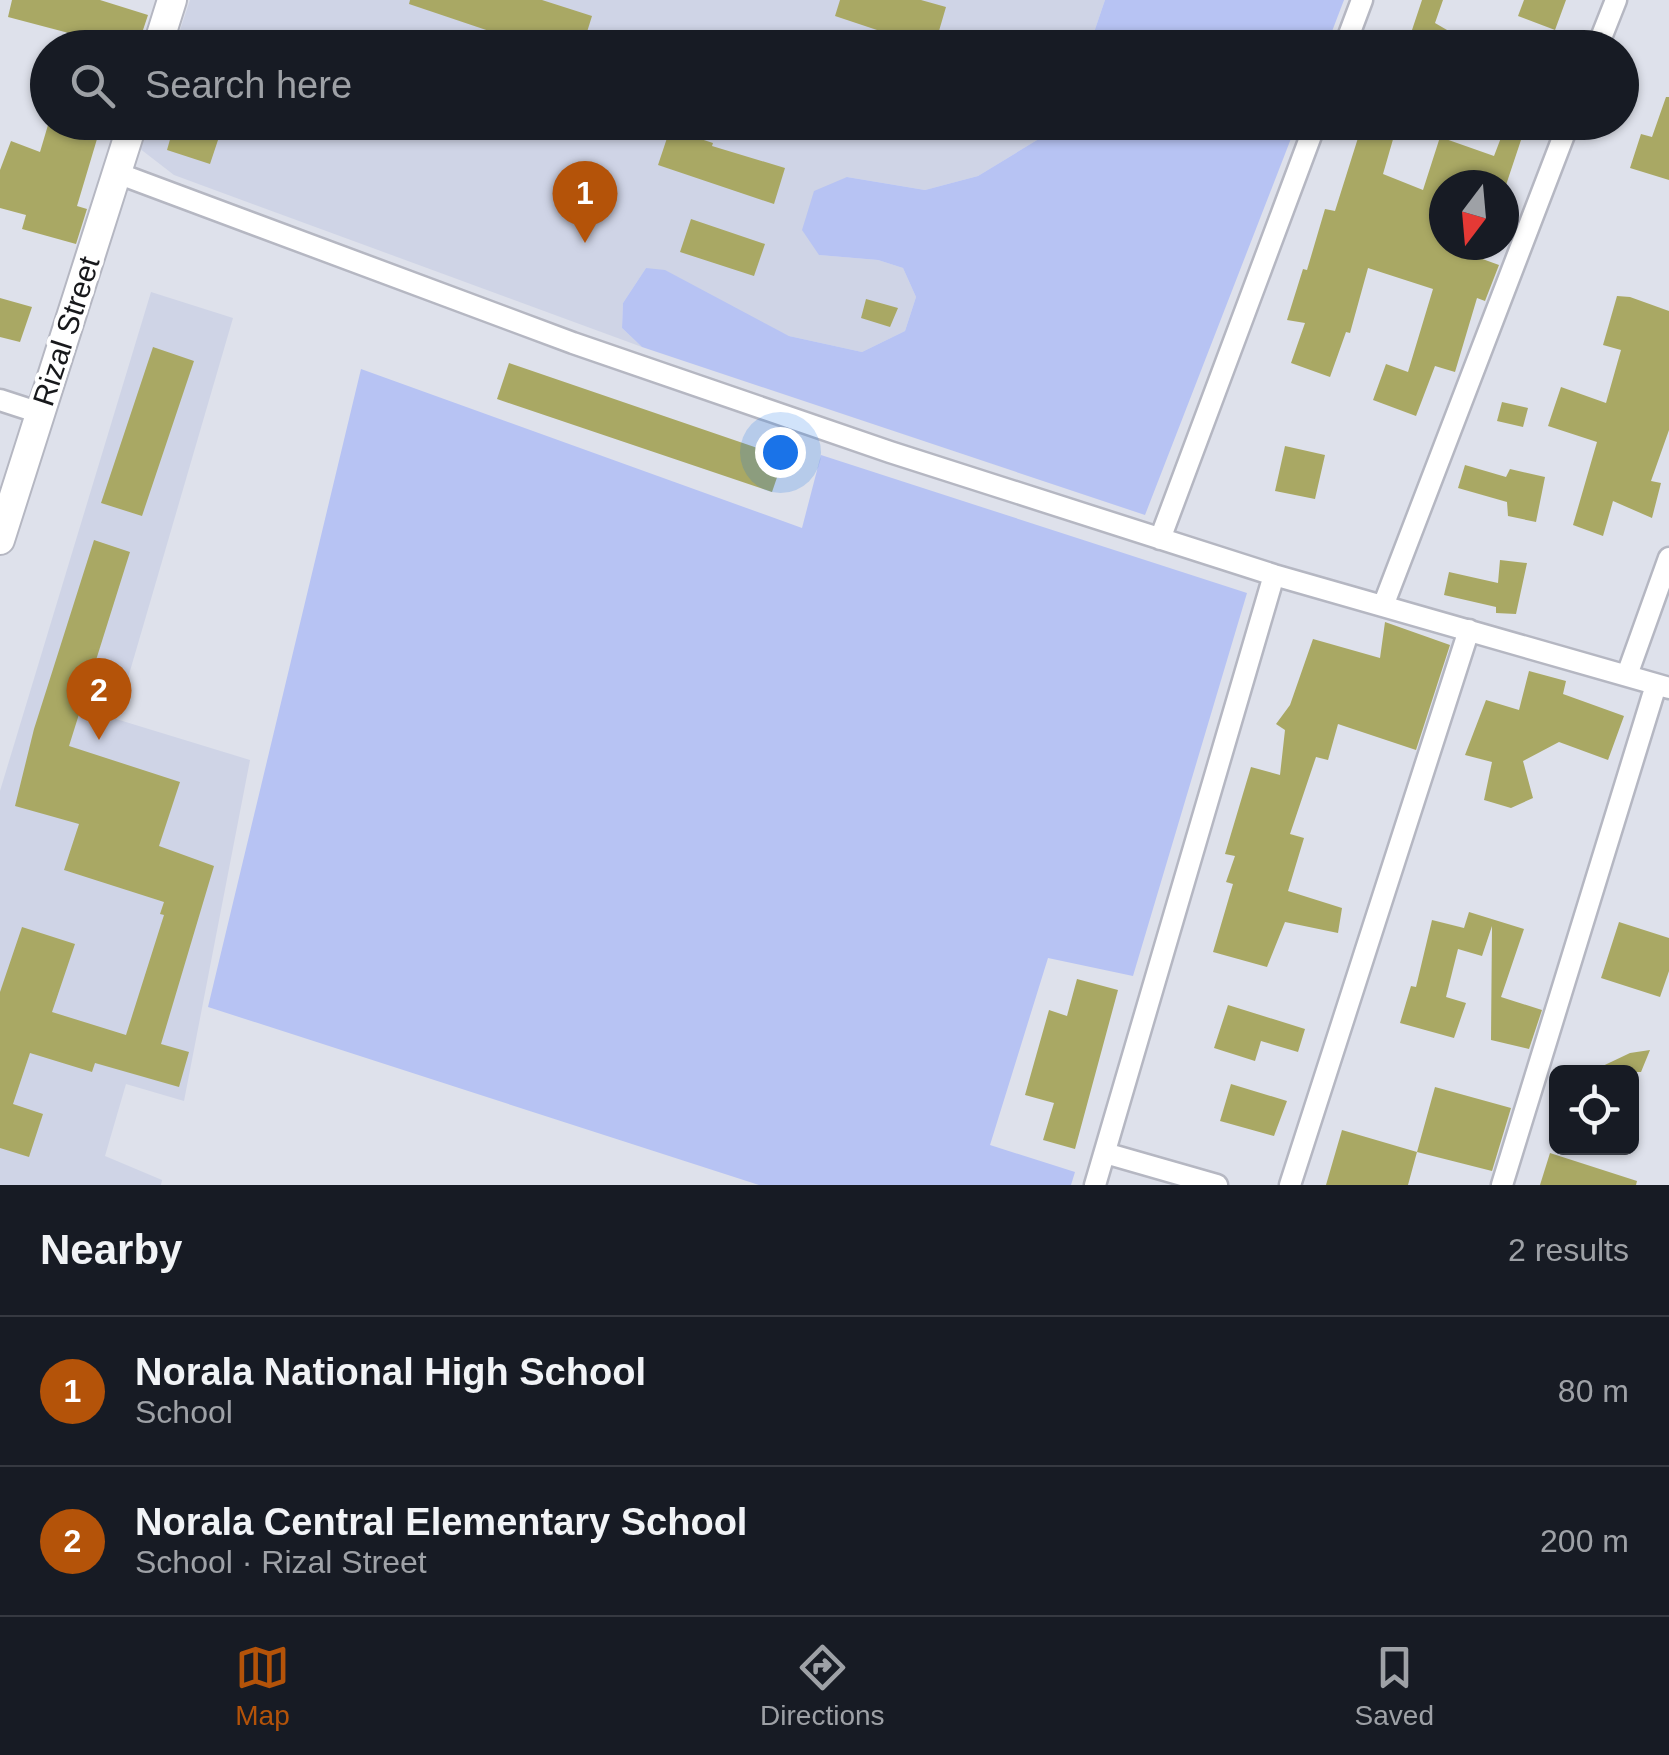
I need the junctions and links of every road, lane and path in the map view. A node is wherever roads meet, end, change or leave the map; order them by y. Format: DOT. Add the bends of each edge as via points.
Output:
graph roads {
  1 [pos="172,0"];
  2 [pos="1362,0"];
  3 [pos="1616,0"];
  4 [pos="163,30"];
  5 [pos="1351,30"];
  6 [pos="1604,30"];
  7 [pos="127,140"];
  8 [pos="1309,140"];
  9 [pos="1561,140"];
  10 [pos="117,173"];
  11 [pos="0,400"];
  12 [pos="40,413"];
  13 [pos="1160,539"];
  14 [pos="0,540"];
  15 [pos="1669,558"];
  16 [pos="1274,575"];
  17 [pos="1383,606"];
  18 [pos="1468,630"];
  19 [pos="1626,675"];
  20 [pos="1663,686"];
  21 [pos="1106,1153"];
  22 [pos="1095,1185"];
  23 [pos="1217,1185"];
  24 [pos="1290,1185"];
  25 [pos="1502,1185"];
  1 -- 4 [label="main road"];
  2 -- 5 [label="street"];
  3 -- 6 [label="street"];
  7 -- 10 [label="main road, Rizal Street"];
  8 -- 13 [label="street"];
  9 -- 17 [label="street"];
  10 -- 12 [label="main road, Rizal Street"];
  10 -- 13 [label="street" via="591,350"];
  11 -- 12 [label="street"];
  12 -- 14 [label="main road, Rizal Street"];
  13 -- 16 [label="street"];
  15 -- 19 [label="street"];
  16 -- 17 [label="street"];
  16 -- 21 [label="street"];
  17 -- 18 [label="street"];
  18 -- 19 [label="street"];
  18 -- 24 [label="street"];
  19 -- 20 [label="street"];
  20 -- 25 [label="street"];
  21 -- 22 [label="street"];
  21 -- 23 [label="street"];
}
